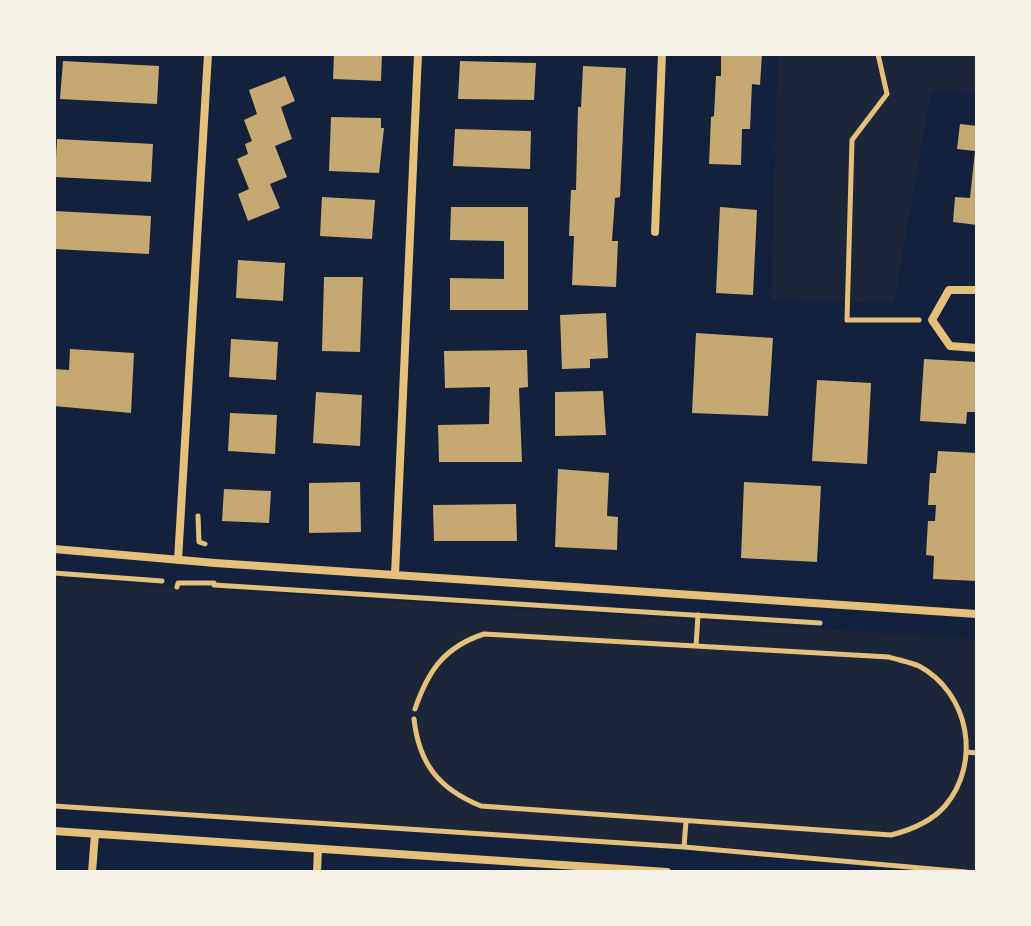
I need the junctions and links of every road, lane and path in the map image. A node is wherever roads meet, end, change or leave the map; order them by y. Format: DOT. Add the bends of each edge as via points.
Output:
graph roads {
  1 [pos="208,54"];
  2 [pos="418,54"];
  3 [pos="662,54"];
  4 [pos="878,54"];
  5 [pos="655,232"];
  6 [pos="977,290"];
  7 [pos="932,320"];
  8 [pos="977,348"];
  9 [pos="54,549"];
  10 [pos="178,560"];
  11 [pos="54,573"];
  12 [pos="395,575"];
  13 [pos="162,581"];
  14 [pos="214,585"];
  15 [pos="977,614"];
  16 [pos="698,615"];
  17 [pos="822,623"];
  18 [pos="696,647"];
  19 [pos="415,709"];
  20 [pos="414,719"];
  21 [pos="967,752"];
  22 [pos="977,753"];
  23 [pos="54,806"];
  24 [pos="686,821"];
  25 [pos="54,831"];
  26 [pos="95,834"];
  27 [pos="684,847"];
  28 [pos="318,849"];
  29 [pos="517,868"];
  30 [pos="92,872"];
  31 [pos="317,872"];
  32 [pos="667,872"];
  33 [pos="966,872"];
  1 -- 10 [label="street"];
  2 -- 12 [label="street"];
  3 -- 5 [label="street"];
  4 -- 7 [label="path" via="887,94 852,140 847,320"];
  6 -- 7 [label="street" via="949,290"];
  7 -- 8 [label="street" via="950,346"];
  9 -- 10 [label="street"];
  10 -- 12 [label="street"];
  11 -- 13 [label="path"];
  12 -- 15 [label="street"];
  14 -- 16 [label="path"];
  16 -- 17 [label="path"];
  16 -- 18 [label="path"];
  18 -- 19 [label="path" via="484,634 440,660"];
  18 -- 21 [label="path" via="889,657 918,666 954,699 964,721"];
  20 -- 24 [label="path" via="420,750 434,774 450,792 481,806"];
  21 -- 22 [label="path"];
  21 -- 24 [label="path" via="945,806 918,826 891,835"];
  23 -- 27 [label="path"];
  24 -- 27 [label="path"];
  25 -- 26 [label="street"];
  26 -- 28 [label="street"];
  26 -- 30 [label="street"];
  27 -- 33 [label="path"];
  28 -- 29 [label="street"];
  28 -- 31 [label="street"];
  29 -- 32 [label="street"];
}
